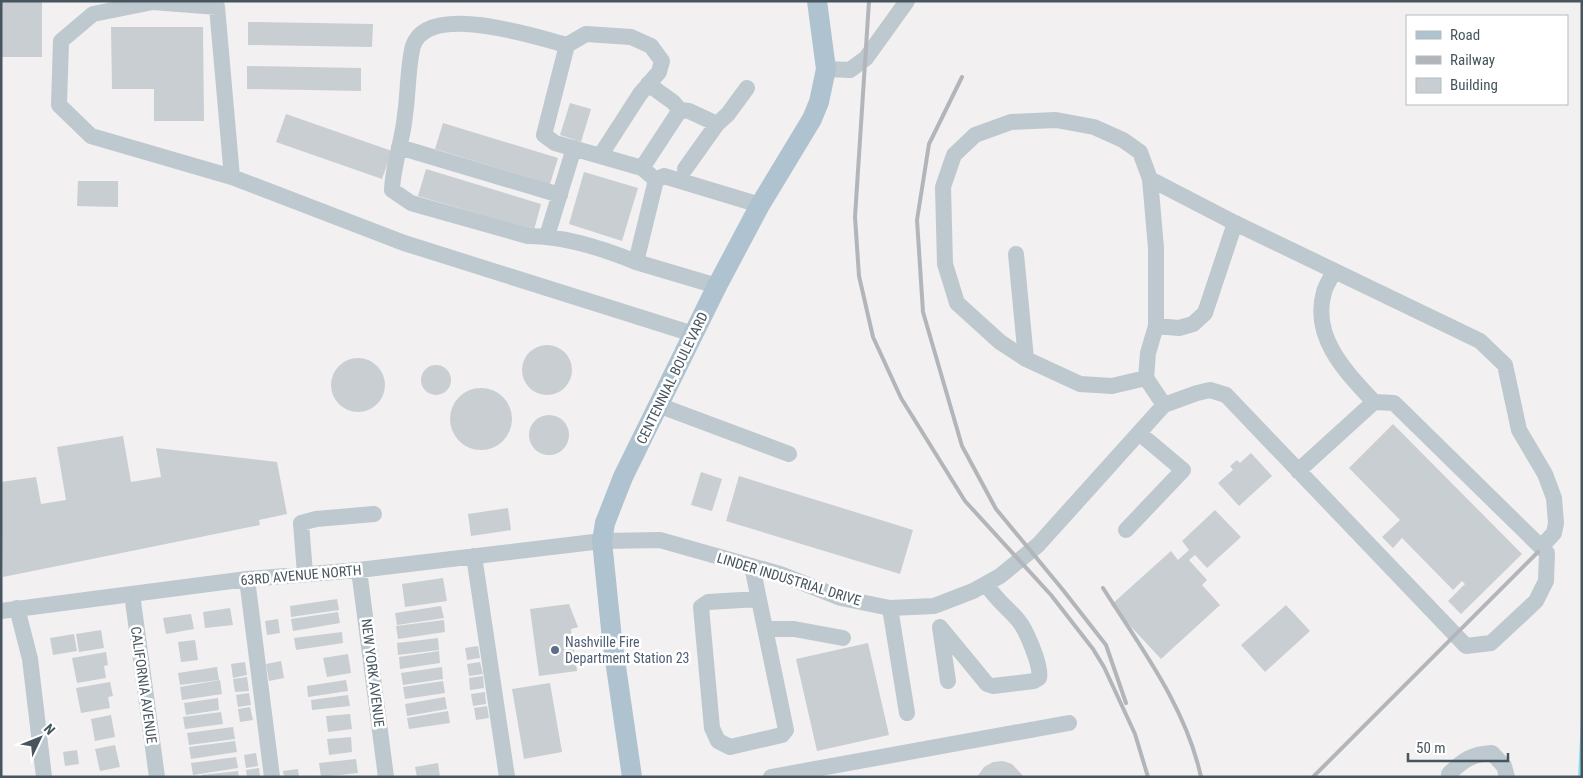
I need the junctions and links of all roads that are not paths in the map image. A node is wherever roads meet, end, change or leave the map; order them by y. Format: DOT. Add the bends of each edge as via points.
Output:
graph roads {
  1 [pos="817,1"];
  2 [pos="907,1"];
  3 [pos="567,45"];
  4 [pos="826,69"];
  5 [pos="648,84"];
  6 [pos="747,88"];
  7 [pos="680,110"];
  8 [pos="717,124"];
  9 [pos="399,147"];
  10 [pos="574,148"];
  11 [pos="600,156"];
  12 [pos="642,168"];
  13 [pos="684,169"];
  14 [pos="232,177"];
  15 [pos="1150,179"];
  16 [pos="656,180"];
  17 [pos="560,195"];
  18 [pos="760,205"];
  19 [pos="1235,223"];
  20 [pos="547,236"];
  21 [pos="1016,254"];
  22 [pos="636,262"];
  23 [pos="1334,271"];
  24 [pos="717,286"];
  25 [pos="1156,326"];
  26 [pos="693,334"];
  27 [pos="1026,359"];
  28 [pos="1146,378"];
  29 [pos="1374,402"];
  30 [pos="658,405"];
  31 [pos="1164,405"];
  32 [pos="1139,433"];
  33 [pos="789,454"];
  34 [pos="1298,471"];
  35 [pos="374,514"];
  36 [pos="1126,530"];
  37 [pos="602,541"];
  38 [pos="1541,547"];
  39 [pos="474,556"];
  40 [pos="752,566"];
  41 [pos="360,570"];
  42 [pos="305,574"];
  43 [pos="247,579"];
  44 [pos="986,584"];
  45 [pos="132,594"];
  46 [pos="758,599"];
  47 [pos="937,605"];
  48 [pos="890,608"];
  49 [pos="9,610"];
  50 [pos="940,627"];
  51 [pos="765,628"];
  52 [pos="843,638"];
  53 [pos="948,681"];
  54 [pos="907,713"];
  55 [pos="1069,722"];
  56 [pos="1449,774"];
  57 [pos="44,777"];
  58 [pos="157,777"];
  59 [pos="272,777"];
  60 [pos="386,777"];
  61 [pos="507,777"];
  62 [pos="632,777"];
  63 [pos="771,777"];
  64 [pos="1507,777"];
  1 -- 4 [label="main road, CENTENNIAL BOULEVARD"];
  2 -- 4 [label="street" via="866,58 850,70"];
  3 -- 5 [label="street" via="586,34 631,37 651,46 662,61 659,72"];
  3 -- 9 [label="street" via="494,25 446,24 424,31 413,45"];
  3 -- 10 [label="street" via="544,136"];
  4 -- 18 [label="main road, CENTENNIAL BOULEVARD" via="812,119"];
  5 -- 7 [label="street"];
  5 -- 11 [label="street"];
  6 -- 8 [label="street"];
  7 -- 8 [label="street"];
  7 -- 12 [label="street"];
  8 -- 13 [label="street"];
  9 -- 17 [label="street"];
  9 -- 20 [label="street" via="392,190 411,203 528,236"];
  10 -- 11 [label="street"];
  10 -- 17 [label="street"];
  11 -- 12 [label="street"];
  12 -- 16 [label="street"];
  14 -- 14 [label="street" via="91,136 59,105 61,41 94,14 153,2 217,7"];
  14 -- 26 [label="street" via="404,243"];
  15 -- 19 [label="street"];
  15 -- 25 [label="street" via="1156,248"];
  15 -- 27 [label="street" via="1140,152 1123,140 1094,127 1056,120 1011,122 975,135 954,155 943,187 945,264 957,303 1000,342"];
  16 -- 18 [label="street" via="664,176"];
  16 -- 22 [label="street"];
  17 -- 20 [label="street"];
  18 -- 24 [label="main road, CENTENNIAL BOULEVARD"];
  19 -- 23 [label="street"];
  19 -- 25 [label="street" via="1205,313 1193,324 1179,328"];
  20 -- 22 [label="street"];
  21 -- 27 [label="street"];
  22 -- 24 [label="street"];
  23 -- 29 [label="street" via="1324,292 1322,314 1326,337 1342,367"];
  23 -- 38 [label="street" via="1480,341 1505,365 1518,430 1554,498 1554,533"];
  24 -- 26 [label="main road, CENTENNIAL BOULEVARD"];
  25 -- 28 [label="street" via="1148,353"];
  26 -- 30 [label="main road, CENTENNIAL BOULEVARD"];
  27 -- 28 [label="street" via="1080,384 1112,386"];
  28 -- 31 [label="street"];
  29 -- 34 [label="street"];
  29 -- 38 [label="street" via="1394,403"];
  30 -- 33 [label="street"];
  30 -- 37 [label="main road, CENTENNIAL BOULEVARD" via="623,477 605,523"];
  31 -- 32 [label="street, LINDER INDUSTRIAL DRIVE"];
  31 -- 34 [label="street, LINDER INDUSTRIAL DRIVE" via="1210,390 1226,395"];
  32 -- 36 [label="street" via="1183,470"];
  32 -- 44 [label="street, LINDER INDUSTRIAL DRIVE" via="1038,545"];
  34 -- 38 [label="street" via="1466,646 1491,643 1536,601 1546,581 1547,553"];
  35 -- 42 [label="street" via="301,523"];
  37 -- 39 [label="street, 63RD AVENUE NORTH"];
  37 -- 40 [label="street, LINDER INDUSTRIAL DRIVE" via="660,540"];
  37 -- 62 [label="main road, CENTENNIAL BOULEVARD"];
  39 -- 41 [label="street, 63RD AVENUE NORTH"];
  39 -- 61 [label="street"];
  40 -- 46 [label="street"];
  40 -- 48 [label="street, LINDER INDUSTRIAL DRIVE" via="841,598"];
  41 -- 42 [label="street, 63RD AVENUE NORTH"];
  41 -- 60 [label="street, NEW YORK AVENUE"];
  42 -- 43 [label="street, 63RD AVENUE NORTH"];
  43 -- 45 [label="street, 63RD AVENUE NORTH"];
  43 -- 59 [label="street"];
  44 -- 47 [label="street, LINDER INDUSTRIAL DRIVE"];
  44 -- 50 [label="street" via="1018,620 1039,666 1039,678 992,686 987,684"];
  45 -- 49 [label="street, 63RD AVENUE NORTH"];
  45 -- 58 [label="street, CALIFORNIA AVENUE"];
  46 -- 51 [label="street"];
  46 -- 51 [label="street" via="708,602 701,607 712,728 714,737 726,746 760,742 786,732"];
  47 -- 48 [label="street, LINDER INDUSTRIAL DRIVE"];
  47 -- 50 [label="street"];
  48 -- 54 [label="street"];
  49 -- 57 [label="street" via="30,659"];
  50 -- 53 [label="street"];
  51 -- 52 [label="street"];
  55 -- 63 [label="street"];
  56 -- 64 [label="street" via="1464,759 1492,753 1504,766"];
}
